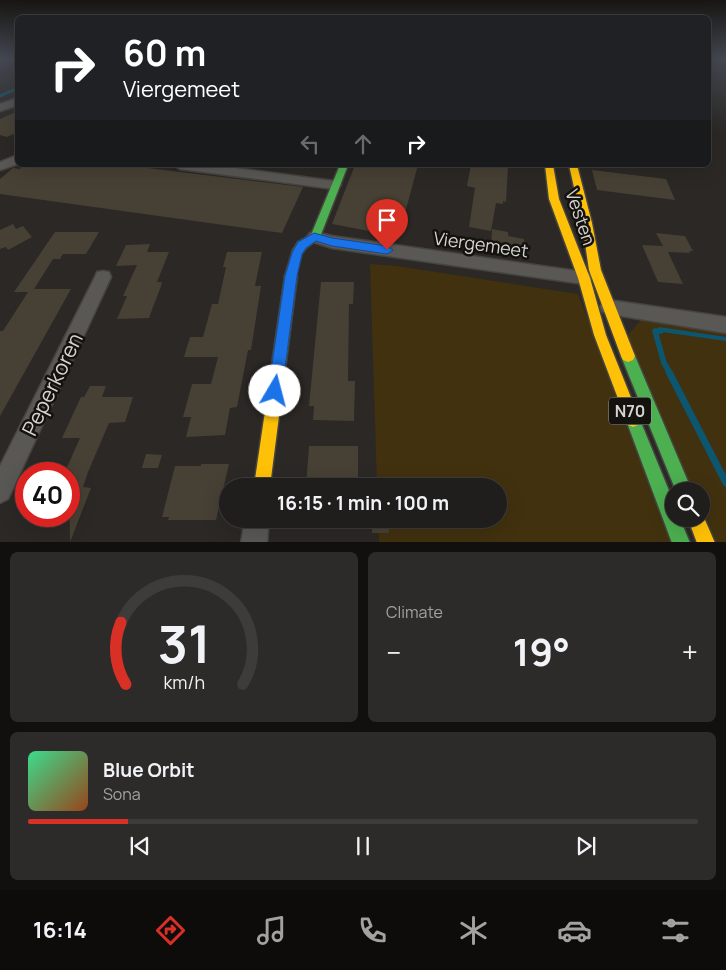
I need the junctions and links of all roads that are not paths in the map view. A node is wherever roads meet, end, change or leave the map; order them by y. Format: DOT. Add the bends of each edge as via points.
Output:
graph roads {
  1 [pos="15,102"];
  2 [pos="0,108"];
  3 [pos="15,160"];
  4 [pos="0,166"];
  5 [pos="195,167"];
  6 [pos="343,167"];
  7 [pos="549,167"];
  8 [pos="573,167"];
  9 [pos="334,185"];
  10 [pos="314,237"];
  11 [pos="104,277"];
  12 [pos="584,278"];
  13 [pos="609,307"];
  14 [pos="726,325"];
  15 [pos="263,478"];
  16 [pos="680,482"];
  17 [pos="0,491"];
  18 [pos="699,527"];
  19 [pos="256,528"];
  20 [pos="254,542"];
  21 [pos="681,542"];
  22 [pos="706,542"];
  1 -- 2 [label="street"];
  3 -- 4 [label="street"];
  5 -- 9 [label="street"];
  6 -- 9 [label="main road"];
  7 -- 12 [label="main road, Vesten / N70" via="554,199"];
  8 -- 13 [label="main road, Vesten / N70" via="595,270"];
  9 -- 10 [label="main road"];
  10 -- 12 [label="street, Viergemeet"];
  10 -- 15 [label="main road" via="297,253 291,276"];
  11 -- 17 [label="street, Peperkoren"];
  12 -- 21 [label="main road, N70" via="600,334"];
  13 -- 14 [label="street"];
  13 -- 16 [label="main road, N70"];
  18 -- 22 [label="main road"];
  19 -- 20 [label="street"];
}
